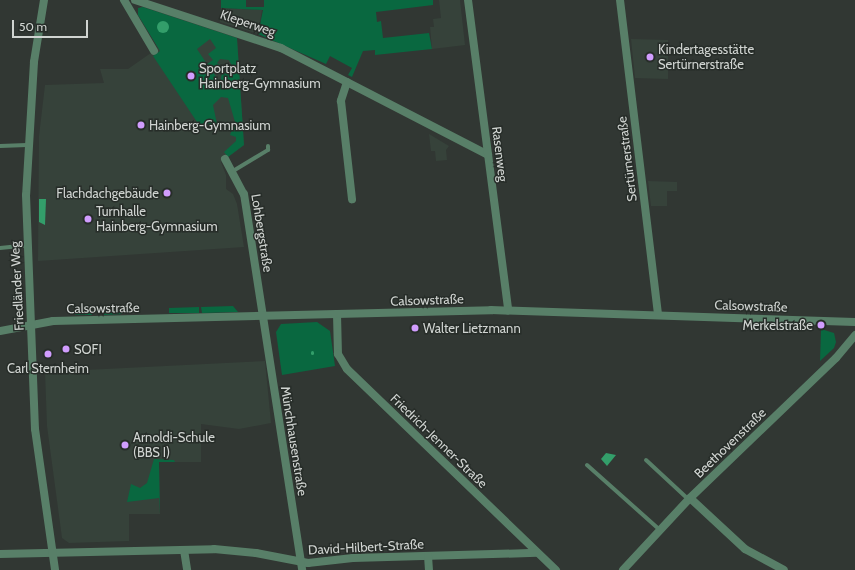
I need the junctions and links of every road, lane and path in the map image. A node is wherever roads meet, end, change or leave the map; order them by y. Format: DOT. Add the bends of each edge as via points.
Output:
graph roads {
  1 [pos="44,0"];
  2 [pos="124,0"];
  3 [pos="135,0"];
  4 [pos="468,0"];
  5 [pos="620,0"];
  6 [pos="154,51"];
  7 [pos="347,82"];
  8 [pos="27,145"];
  9 [pos="0,146"];
  10 [pos="268,146"];
  11 [pos="488,155"];
  12 [pos="225,159"];
  13 [pos="233,171"];
  14 [pos="352,199"];
  15 [pos="27,245"];
  16 [pos="0,248"];
  17 [pos="508,310"];
  18 [pos="336,314"];
  19 [pos="658,315"];
  20 [pos="262,316"];
  21 [pos="855,322"];
  22 [pos="31,326"];
  23 [pos="0,331"];
  24 [pos="855,335"];
  25 [pos="646,460"];
  26 [pos="587,466"];
  27 [pos="689,499"];
  28 [pos="660,530"];
  29 [pos="184,550"];
  30 [pos="52,552"];
  31 [pos="0,554"];
  32 [pos="537,554"];
  33 [pos="428,556"];
  34 [pos="301,566"];
  35 [pos="55,570"];
  36 [pos="187,570"];
  37 [pos="428,570"];
  38 [pos="556,570"];
  39 [pos="623,570"];
  40 [pos="784,570"];
  1 -- 8 [label="street, Friedländer Weg" via="34,62"];
  2 -- 6 [label="street"];
  3 -- 7 [label="street, Kleperweg" via="260,39"];
  4 -- 11 [label="street, Rasenweg"];
  5 -- 19 [label="street, Sertürnerstraße"];
  7 -- 11 [label="street, Kleperweg"];
  7 -- 14 [label="street" via="341,101"];
  8 -- 9 [label="lane"];
  8 -- 15 [label="street, Friedländer Weg"];
  10 -- 13 [label="lane" via="268,150"];
  11 -- 17 [label="street, Rasenweg"];
  12 -- 13 [label="street, Lohbergstraße"];
  13 -- 20 [label="street, Lohbergstraße" via="244,194"];
  15 -- 16 [label="lane"];
  15 -- 22 [label="street, Friedländer Weg"];
  17 -- 18 [label="street, Calsowstraße"];
  17 -- 19 [label="street, Calsowstraße"];
  18 -- 20 [label="street, Calsowstraße"];
  18 -- 32 [label="street, Friedrich-Jenner-Straße" via="337,348 342,363"];
  19 -- 21 [label="street, Calsowstraße"];
  20 -- 22 [label="street, Calsowstraße" via="53,321"];
  20 -- 34 [label="street, Münchhausenstraße"];
  22 -- 23 [label="street, Calsowstraße"];
  22 -- 30 [label="street, Friedländer Weg" via="35,429"];
  24 -- 27 [label="street, Beethovenstraße" via="831,362"];
  25 -- 27 [label="lane"];
  26 -- 28 [label="lane"];
  27 -- 28 [label="street, Beethovenstraße"];
  27 -- 40 [label="street" via="745,549"];
  28 -- 39 [label="street, Beethovenstraße"];
  29 -- 30 [label="street, David-Hilbert-Straße"];
  29 -- 34 [label="street, David-Hilbert-Straße" via="238,550"];
  29 -- 36 [label="street"];
  30 -- 31 [label="street, David-Hilbert-Straße"];
  30 -- 35 [label="street, Friedländer Weg"];
  32 -- 33 [label="street, David-Hilbert-Straße"];
  32 -- 38 [label="street, Friedrich-Jenner-Straße"];
  33 -- 34 [label="street, David-Hilbert-Straße" via="353,558"];
  33 -- 37 [label="street"];
}
